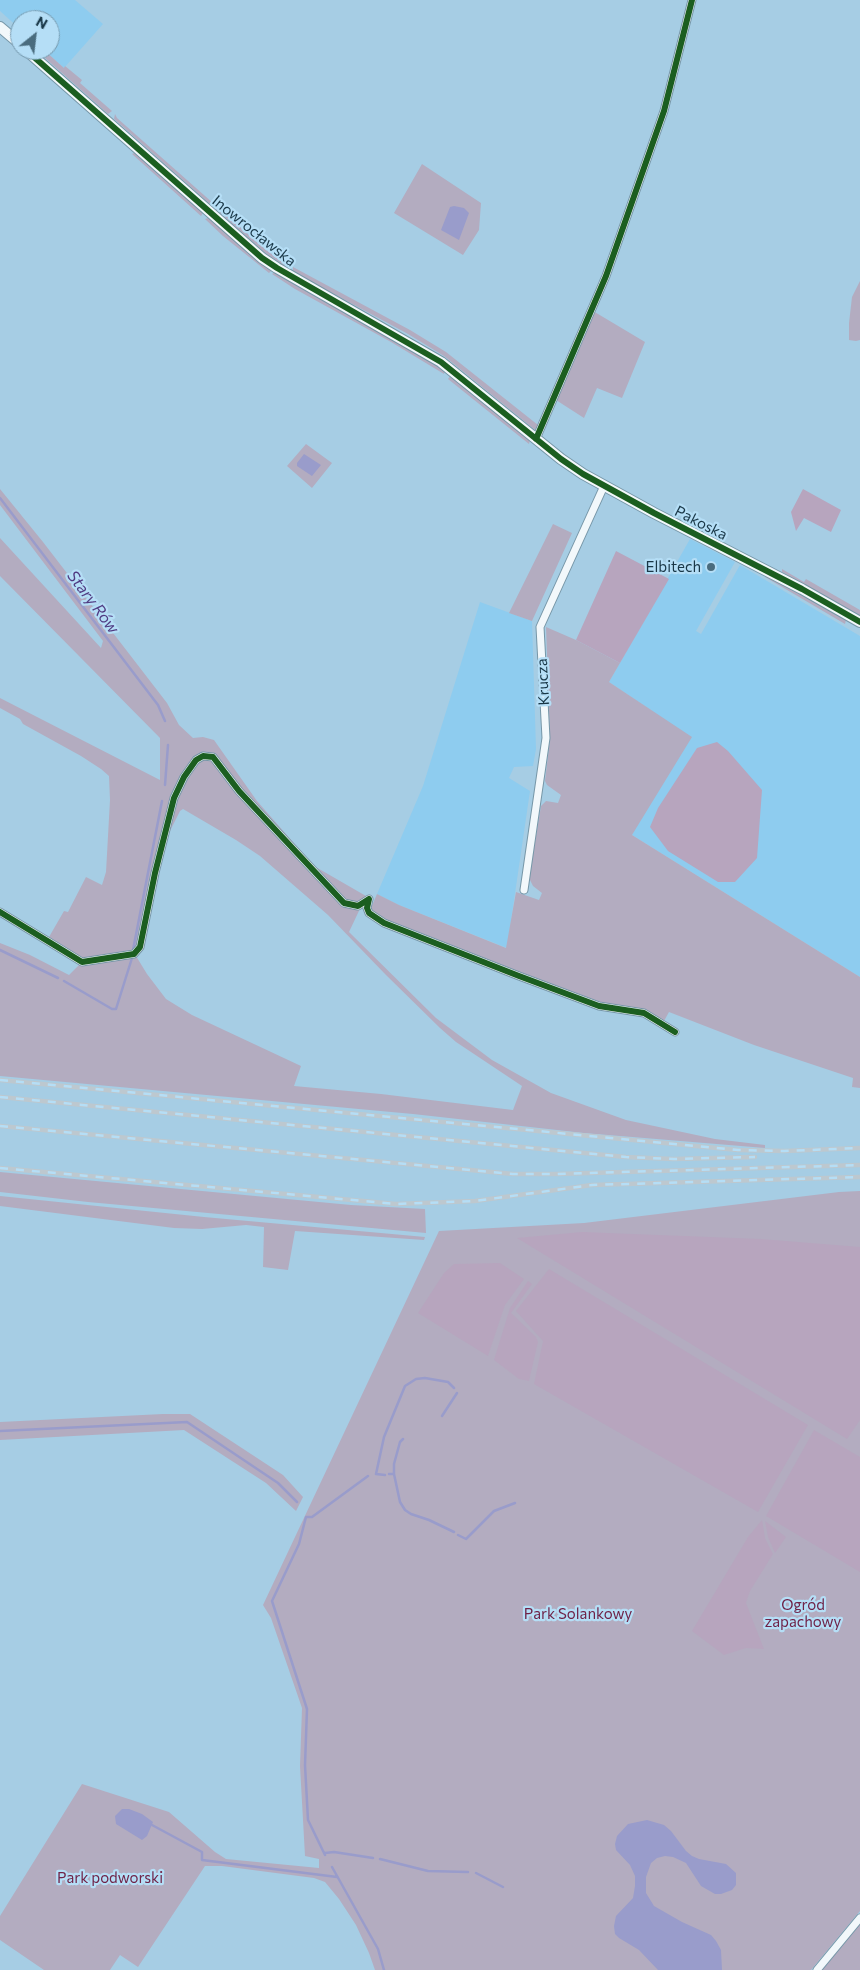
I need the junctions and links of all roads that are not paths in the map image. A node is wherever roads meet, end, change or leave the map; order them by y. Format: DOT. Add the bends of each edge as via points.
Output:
graph roads {
  1 [pos="692,0"];
  2 [pos="0,27"];
  3 [pos="10,36"];
  4 [pos="37,60"];
  5 [pos="536,439"];
  6 [pos="604,486"];
  7 [pos="860,622"];
  8 [pos="524,890"];
  9 [pos="0,912"];
  10 [pos="676,1032"];
  11 [pos="860,1918"];
  12 [pos="817,1970"];
  1 -- 5 [label="street" via="664,111 606,276"];
  2 -- 3 [label="main road"];
  4 -- 5 [label="main road, Inowrocławska" via="262,258 440,362"];
  5 -- 6 [label="main road, Pakoska" via="582,474"];
  6 -- 7 [label="main road, Pakoska"];
  6 -- 8 [label="street, Krucza" via="540,628 546,738"];
  9 -- 10 [label="street" via="82,962 134,954 140,947 154,872 174,798 196,760 203,756 213,757 239,791 344,903 358,906 370,899 367,908 370,914 384,923 599,1006 644,1013"];
  11 -- 12 [label="street"];
}
